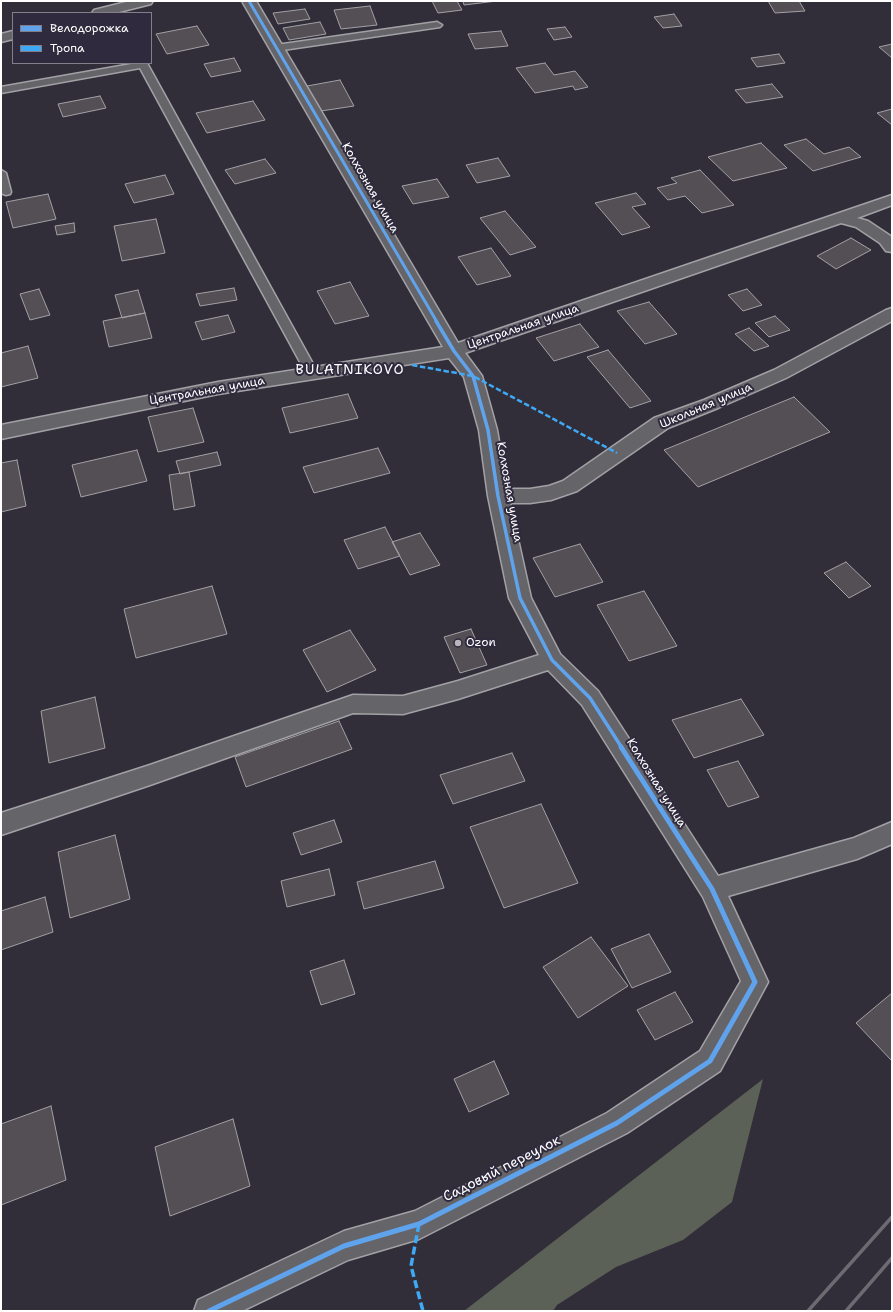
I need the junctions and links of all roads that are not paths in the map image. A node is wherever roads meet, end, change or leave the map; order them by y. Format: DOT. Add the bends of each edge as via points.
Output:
graph roads {
  1 [pos="146,1"];
  2 [pos="249,1"];
  3 [pos="130,9"];
  4 [pos="107,12"];
  5 [pos="437,25"];
  6 [pos="12,35"];
  7 [pos="1,38"];
  8 [pos="276,48"];
  9 [pos="143,64"];
  10 [pos="1,90"];
  11 [pos="1,172"];
  12 [pos="6,192"];
  13 [pos="892,200"];
  14 [pos="840,218"];
  15 [pos="892,247"];
  16 [pos="892,314"];
  17 [pos="454,351"];
  18 [pos="312,373"];
  19 [pos="1,432"];
  20 [pos="498,496"];
  21 [pos="552,660"];
  22 [pos="1,824"];
  23 [pos="892,833"];
  24 [pos="712,889"];
  25 [pos="755,982"];
  26 [pos="209,1311"];
  1 -- 3 [label="street"];
  2 -- 8 [label="street, Колхозная улица"];
  3 -- 4 [label="street"];
  5 -- 8 [label="lane"];
  6 -- 7 [label="street"];
  8 -- 17 [label="street, Колхозная улица"];
  9 -- 10 [label="lane"];
  9 -- 18 [label="lane"];
  11 -- 12 [label="lane"];
  13 -- 14 [label="street, Центральная улица"];
  14 -- 15 [label="street" via="862,224"];
  14 -- 17 [label="street, Центральная улица"];
  16 -- 20 [label="street, Школьная улица" via="780,374 711,404 661,422 570,486 551,493 530,496"];
  17 -- 18 [label="street, Центральная улица"];
  17 -- 20 [label="street, Колхозная улица" via="473,376 488,430"];
  18 -- 19 [label="street, Центральная улица" via="218,388"];
  20 -- 21 [label="street, Колхозная улица" via="520,598"];
  21 -- 22 [label="street" via="403,705 353,704"];
  21 -- 24 [label="street, Колхозная улица" via="590,698"];
  23 -- 24 [label="street" via="857,848"];
  24 -- 25 [label="street, Колхозная улица"];
  25 -- 26 [label="street, Садовый переулок" via="710,1061 617,1123 419,1224 344,1246"];
}
